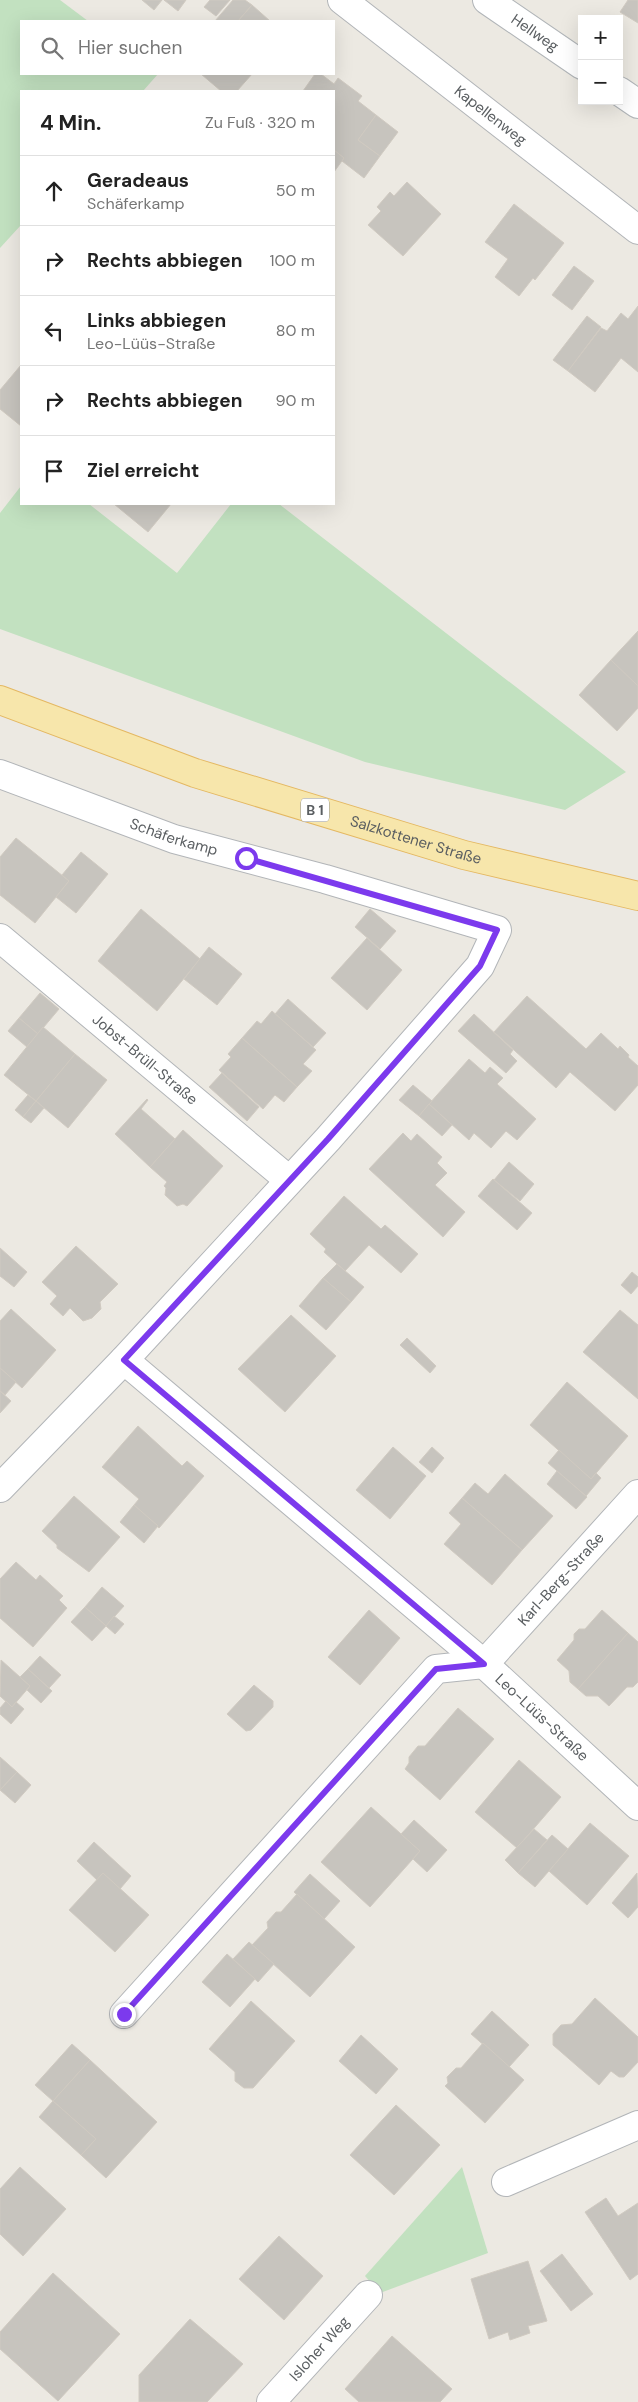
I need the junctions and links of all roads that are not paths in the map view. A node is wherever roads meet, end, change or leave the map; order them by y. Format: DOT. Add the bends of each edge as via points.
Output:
graph roads {
  1 [pos="342,0"];
  2 [pos="487,0"];
  3 [pos="578,62"];
  4 [pos="623,94"];
  5 [pos="638,104"];
  6 [pos="638,230"];
  7 [pos="0,700"];
  8 [pos="0,774"];
  9 [pos="638,896"];
  10 [pos="0,938"];
  11 [pos="289,1180"];
  12 [pos="124,1360"];
  13 [pos="0,1488"];
  14 [pos="638,1494"];
  15 [pos="484,1664"];
  16 [pos="638,1806"];
  17 [pos="124,2014"];
  18 [pos="638,2125"];
  19 [pos="506,2182"];
  20 [pos="368,2295"];
  21 [pos="271,2402"];
  1 -- 6 [label="street, Kapellenweg"];
  2 -- 3 [label="street, Hellweg"];
  4 -- 5 [label="street"];
  7 -- 9 [label="main road, Salzkottener Straße / B 1" via="205,776 464,855"];
  8 -- 11 [label="street, Schäferkamp" via="174,838 497,930 480,966"];
  10 -- 11 [label="street, Jobst-Brüll-Straße"];
  11 -- 12 [label="street"];
  12 -- 13 [label="street"];
  12 -- 15 [label="street, Leo-Lüüs-Straße"];
  14 -- 15 [label="street, Karl-Berg-Straße"];
  15 -- 16 [label="street, Leo-Lüüs-Straße"];
  15 -- 17 [label="street" via="436,1669"];
  18 -- 19 [label="street"];
  20 -- 21 [label="street, Isloher Weg"];
}
